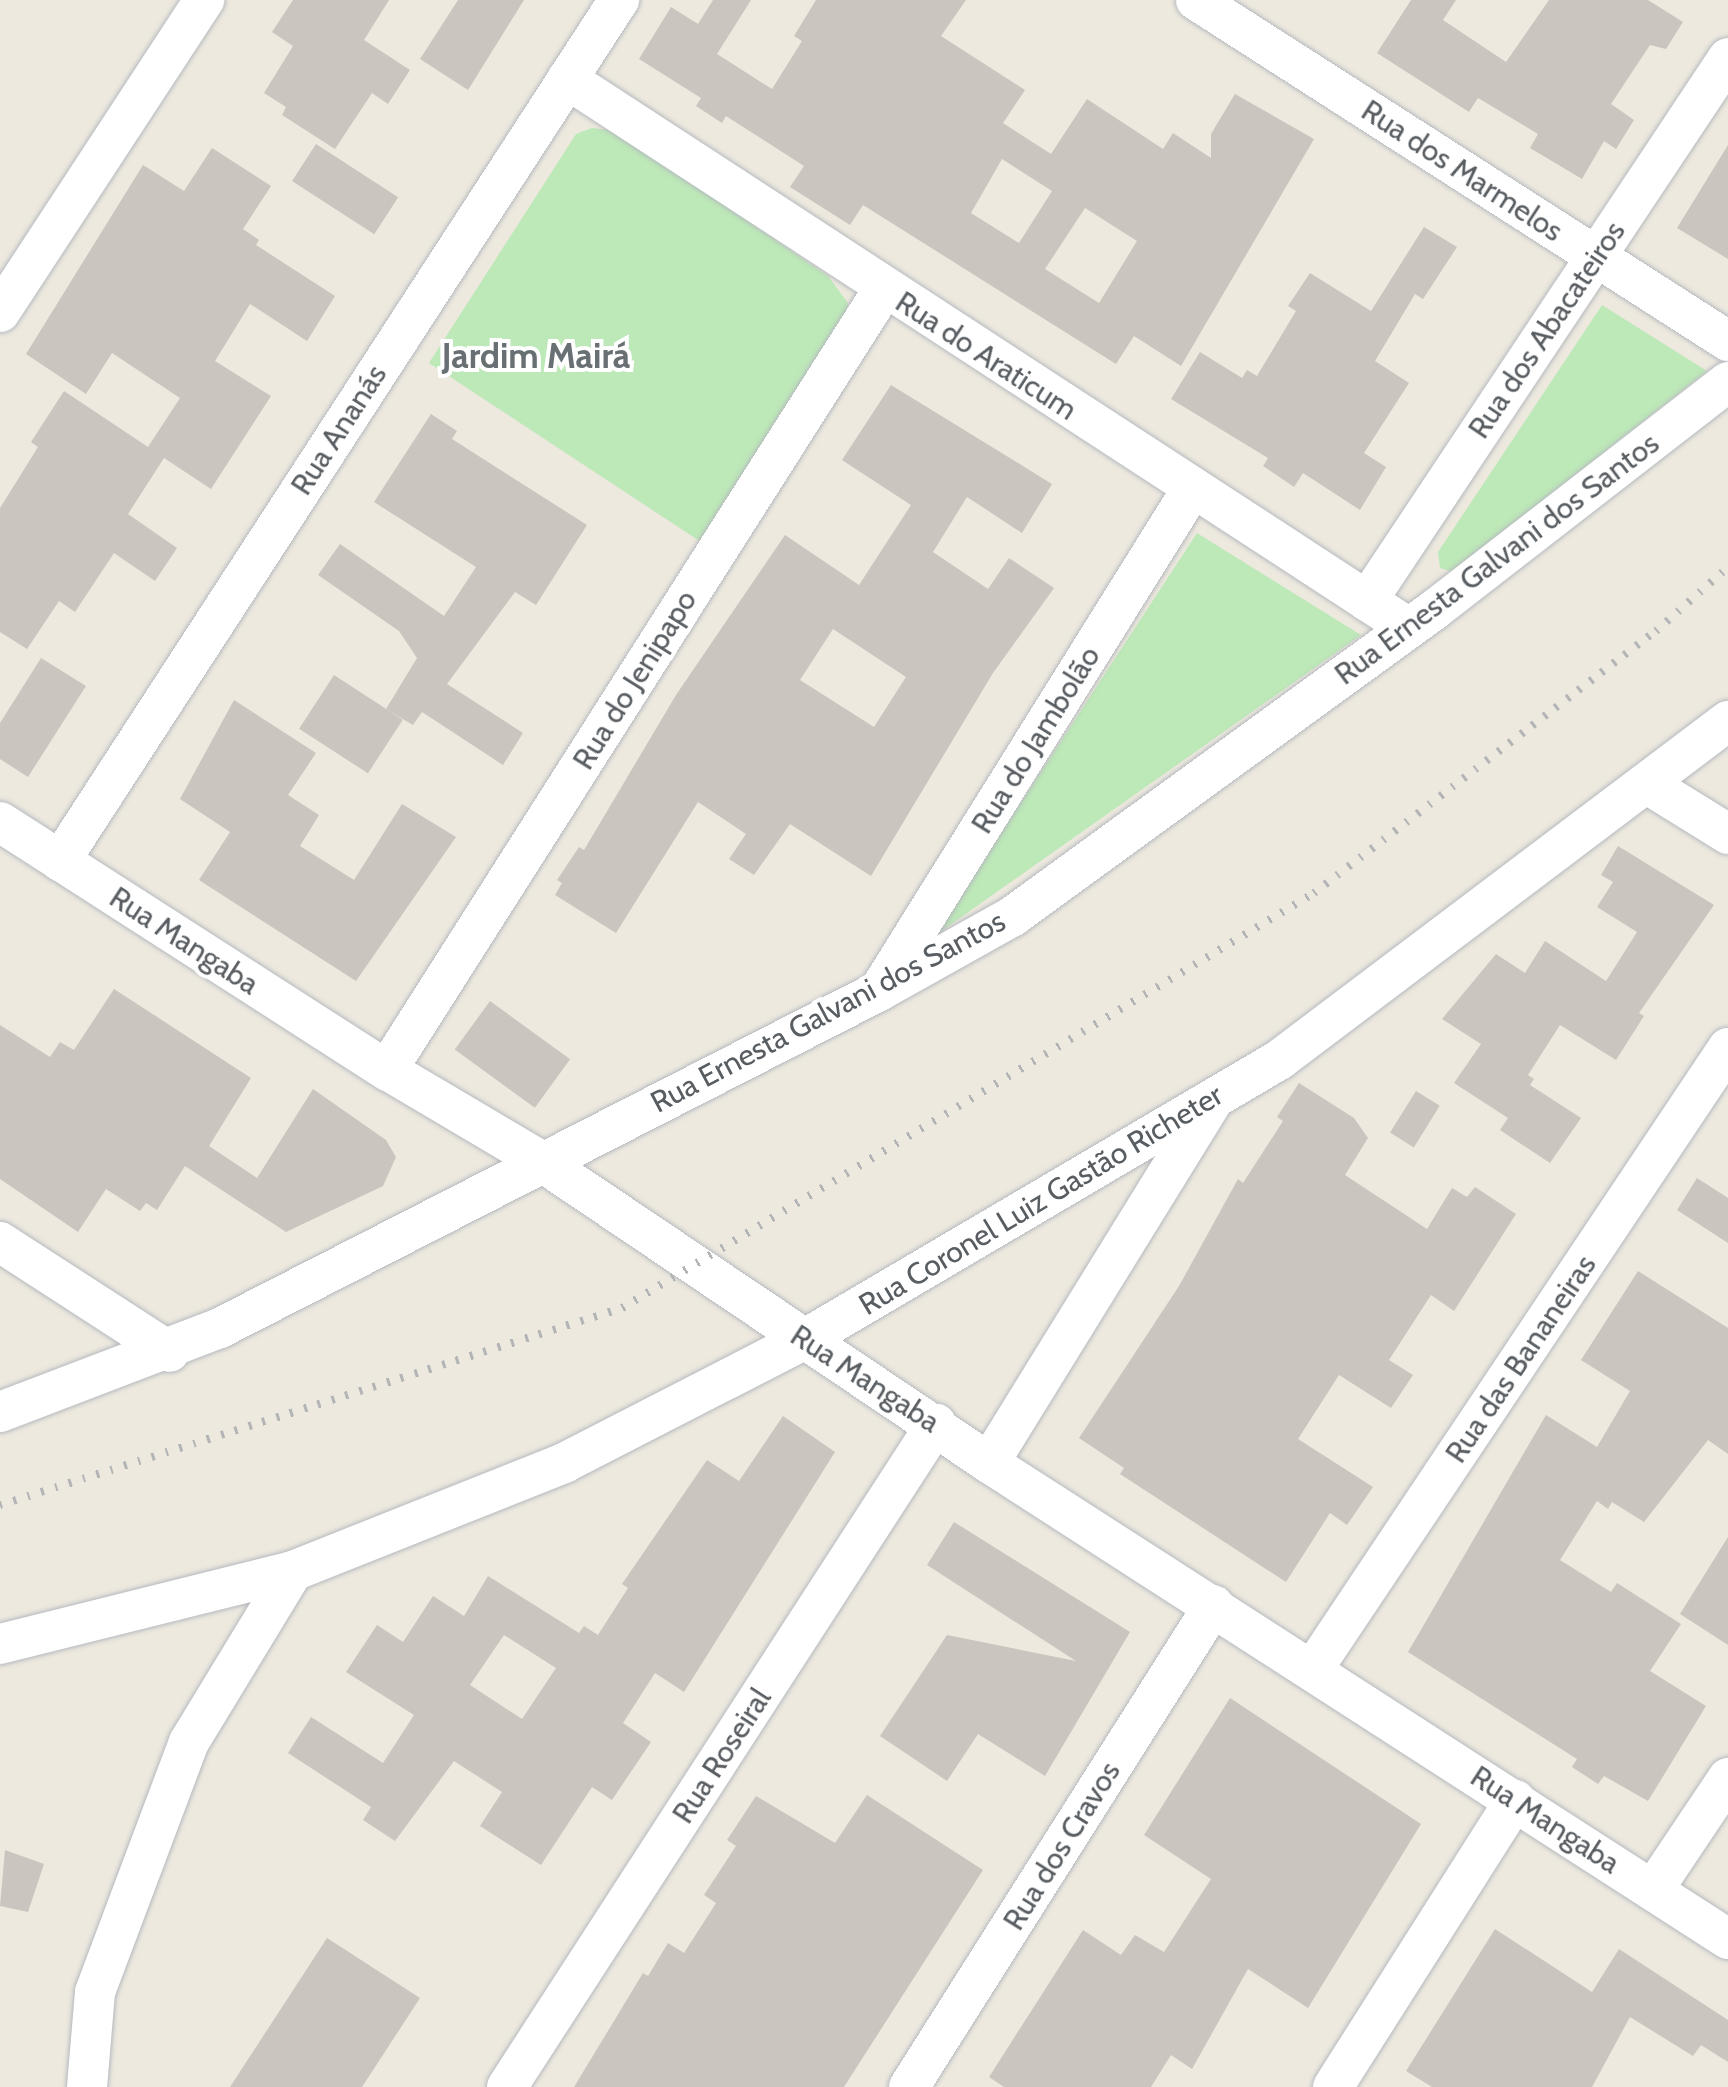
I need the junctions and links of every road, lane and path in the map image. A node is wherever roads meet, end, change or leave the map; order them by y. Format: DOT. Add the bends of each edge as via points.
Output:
graph roads {
  1 [pos="204,0"];
  2 [pos="618,0"];
  3 [pos="1196,0"];
  4 [pos="1728,58"];
  5 [pos="567,80"];
  6 [pos="1596,256"];
  7 [pos="883,290"];
  8 [pos="0,312"];
  9 [pos="1728,341"];
  10 [pos="1728,382"];
  11 [pos="1192,489"];
  12 [pos="1367,601"];
  13 [pos="1409,628"];
  14 [pos="1728,722"];
  15 [pos="1650,784"];
  16 [pos="0,822"];
  17 [pos="1728,834"];
  18 [pos="60,861"];
  19 [pos="880,992"];
  20 [pos="1728,1048"];
  21 [pos="386,1070"];
  22 [pos="1216,1097"];
  23 [pos="540,1160"];
  24 [pos="0,1242"];
  25 [pos="805,1340"];
  26 [pos="170,1352"];
  27 [pos="0,1412"];
  28 [pos="936,1424"];
  29 [pos="989,1463"];
  30 [pos="293,1571"];
  31 [pos="1214,1605"];
  32 [pos="0,1644"];
  33 [pos="1313,1670"];
  34 [pos="1728,1778"];
  35 [pos="1514,1800"];
  36 [pos="1653,1890"];
  37 [pos="1728,1939"];
  38 [pos="87,2087"];
  39 [pos="507,2087"];
  40 [pos="909,2087"];
  41 [pos="1333,2087"];
  1 -- 8 [label="street"];
  2 -- 5 [label="street, Rua Ananás"];
  3 -- 6 [label="street, Rua dos Marmelos"];
  4 -- 6 [label="street, Rua dos Abacateiros"];
  5 -- 7 [label="street, Rua do Araticum"];
  5 -- 18 [label="street, Rua Ananás"];
  6 -- 9 [label="street, Rua dos Marmelos"];
  6 -- 12 [label="street, Rua dos Abacateiros"];
  7 -- 11 [label="street, Rua do Araticum"];
  7 -- 21 [label="street, Rua do Jenipapo"];
  10 -- 13 [label="street, Rua Ernesta Galvani dos Santos"];
  11 -- 12 [label="street, Rua do Araticum"];
  11 -- 19 [label="street, Rua do Jambolão"];
  12 -- 13 [label="street, Rua do Araticum"];
  13 -- 19 [label="street, Rua Ernesta Galvani dos Santos" via="1013,916"];
  14 -- 15 [label="street, Rua Coronel Luiz Gastão Richeter"];
  15 -- 17 [label="street"];
  15 -- 22 [label="street, Rua Coronel Luiz Gastão Richeter" via="1279,1060"];
  16 -- 18 [label="street, Rua Mangaba"];
  18 -- 21 [label="street, Rua Mangaba"];
  19 -- 23 [label="street, Rua Ernesta Galvani dos Santos"];
  20 -- 33 [label="street, Rua das Bananeiras"];
  21 -- 23 [label="street, Rua Mangaba"];
  22 -- 25 [label="street, Rua Coronel Luiz Gastão Richeter"];
  22 -- 29 [label="street"];
  23 -- 25 [label="street, Rua Mangaba"];
  23 -- 26 [label="street, Rua Ernesta Galvani dos Santos"];
  24 -- 26 [label="street"];
  25 -- 28 [label="street, Rua Mangaba"];
  25 -- 30 [label="street, Rua Coronel Luiz Gastão Richeter" via="564,1463"];
  26 -- 27 [label="street, Rua Ernesta Galvani dos Santos"];
  28 -- 29 [label="street, Rua Mangaba"];
  28 -- 39 [label="street, Rua Roseiral"];
  29 -- 31 [label="street, Rua Mangaba"];
  30 -- 32 [label="street, Rua Coronel Luiz Gastão Richeter"];
  30 -- 38 [label="street" via="182,1760 95,1992"];
  31 -- 33 [label="street, Rua Mangaba"];
  31 -- 40 [label="street, Rua dos Cravos"];
  33 -- 35 [label="street, Rua Mangaba"];
  34 -- 36 [label="street"];
  35 -- 36 [label="street, Rua Mangaba"];
  35 -- 41 [label="street"];
  36 -- 37 [label="street, Rua Mangaba"];
}
